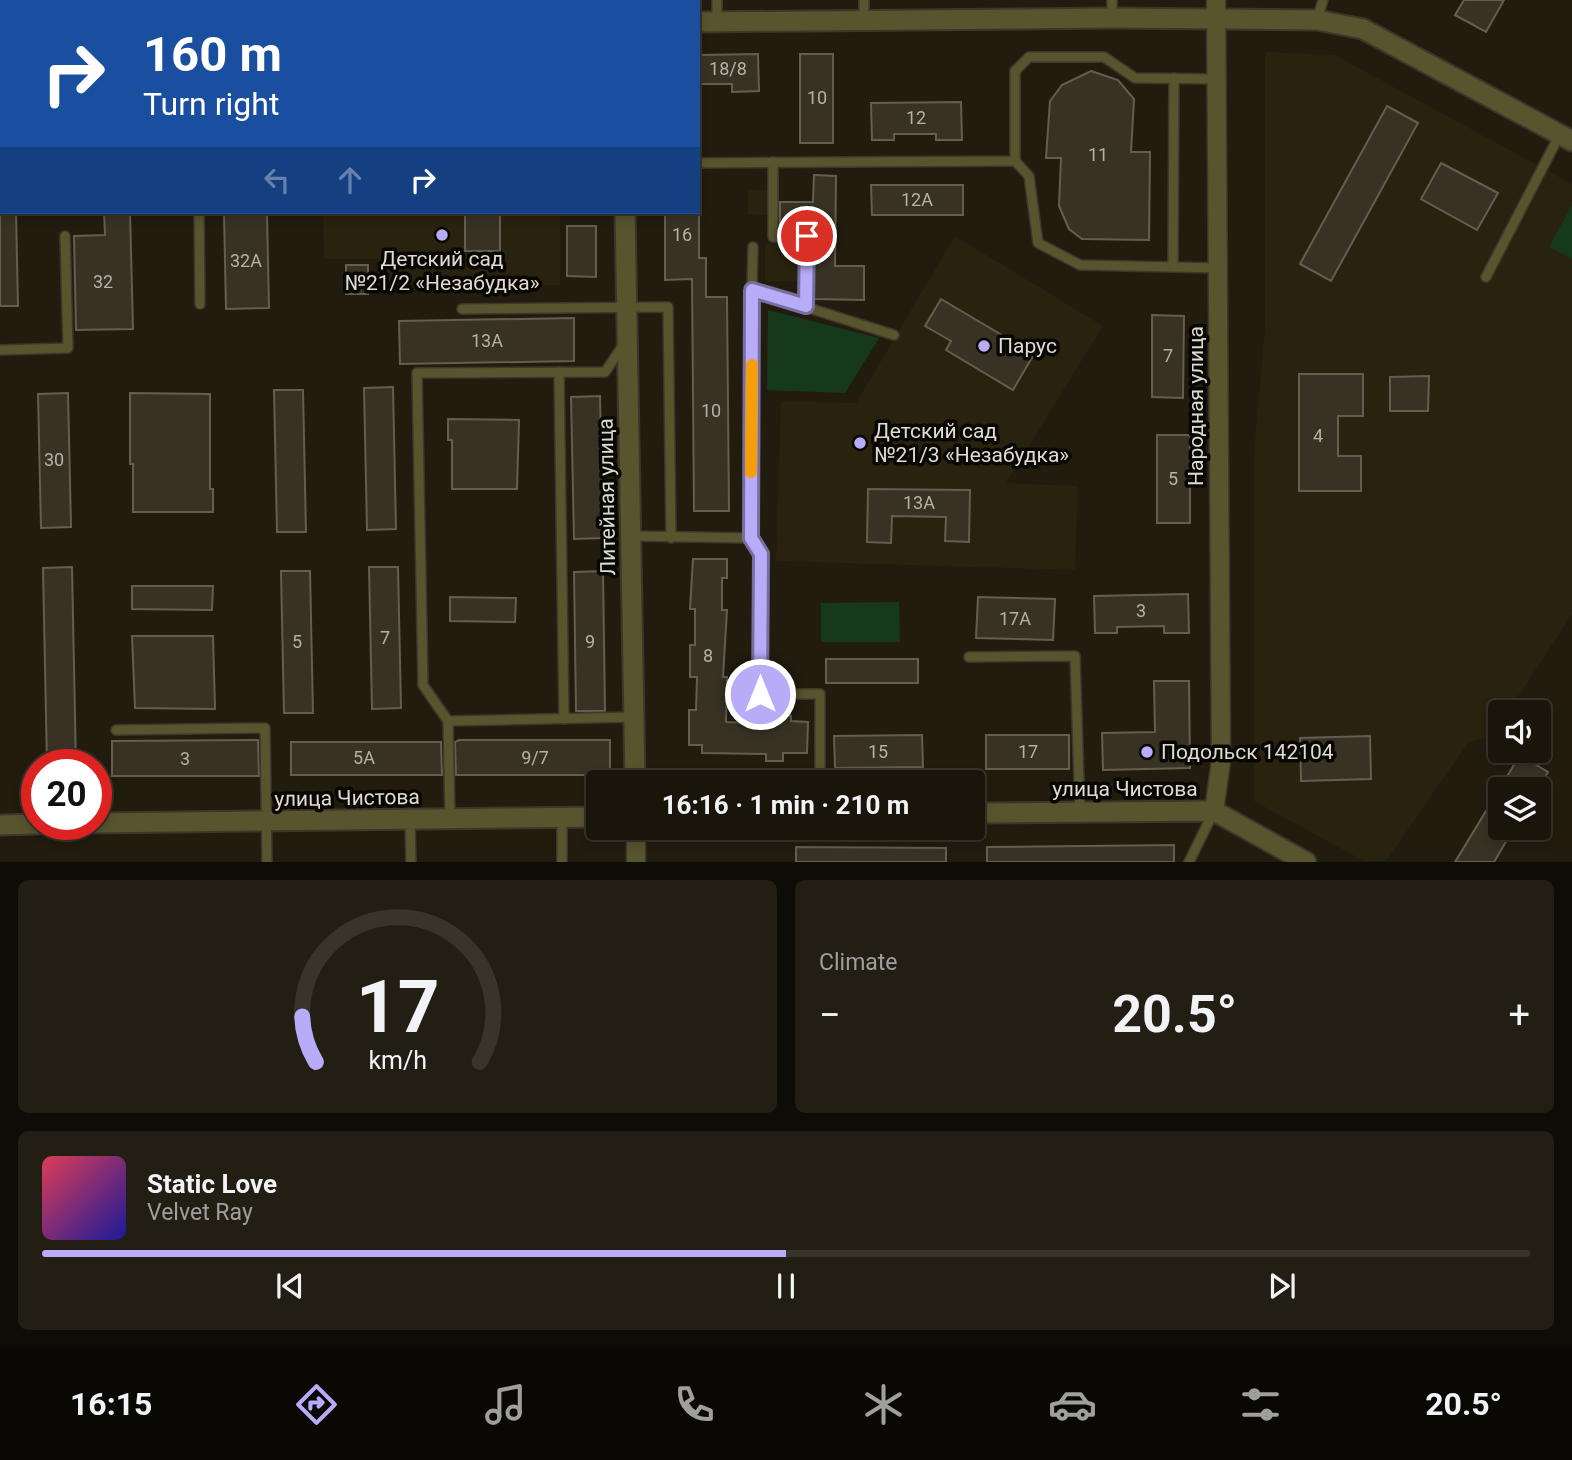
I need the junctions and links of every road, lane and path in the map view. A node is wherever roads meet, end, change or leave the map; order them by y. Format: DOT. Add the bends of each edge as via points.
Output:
graph roads {
  1 [pos="717,0"];
  2 [pos="864,0"];
  3 [pos="1323,0"];
  4 [pos="1112,9"];
  5 [pos="1216,10"];
  6 [pos="864,20"];
  7 [pos="1317,20"];
  8 [pos="707,22"];
  9 [pos="1174,78"];
  10 [pos="1216,79"];
  11 [pos="1566,137"];
  12 [pos="1015,161"];
  13 [pos="773,162"];
  14 [pos="700,163"];
  15 [pos="199,214"];
  16 [pos="625,214"];
  17 [pos="65,236"];
  18 [pos="753,247"];
  19 [pos="1173,267"];
  20 [pos="1218,268"];
  21 [pos="1486,277"];
  22 [pos="752,290"];
  23 [pos="200,304"];
  24 [pos="806,306"];
  25 [pos="462,309"];
  26 [pos="626,309"];
  27 [pos="894,335"];
  28 [pos="627,340"];
  29 [pos="0,350"];
  30 [pos="559,372"];
  31 [pos="631,537"];
  32 [pos="671,538"];
  33 [pos="751,538"];
  34 [pos="969,657"];
  35 [pos="634,718"];
  36 [pos="564,719"];
  37 [pos="448,721"];
  38 [pos="116,730"];
  39 [pos="635,770"];
  40 [pos="820,770"];
  41 [pos="1214,811"];
  42 [pos="1080,812"];
  43 [pos="985,813"];
  44 [pos="586,817"];
  45 [pos="562,818"];
  46 [pos="450,819"];
  47 [pos="410,820"];
  48 [pos="266,822"];
  49 [pos="21,824"];
  50 [pos="112,824"];
  51 [pos="0,825"];
  52 [pos="636,840"];
  53 [pos="267,862"];
  54 [pos="411,862"];
  55 [pos="562,862"];
  56 [pos="636,862"];
  57 [pos="1189,862"];
  58 [pos="1306,862"];
  1 -- 8 [label="lane"];
  2 -- 6 [label="lane"];
  3 -- 7 [label="lane"];
  4 -- 5 [label="street"];
  4 -- 6 [label="street"];
  5 -- 7 [label="street"];
  5 -- 10 [label="street, Народная улица"];
  6 -- 8 [label="street"];
  7 -- 11 [label="street" via="1363,29"];
  9 -- 10 [label="lane"];
  9 -- 12 [label="lane" via="1135,78 1104,57 1029,57 1015,71"];
  9 -- 19 [label="lane"];
  10 -- 20 [label="street, Народная улица"];
  11 -- 21 [label="lane"];
  12 -- 13 [label="lane"];
  12 -- 19 [label="lane" via="1030,176 1038,243 1080,265"];
  13 -- 14 [label="lane"];
  13 -- 24 [label="lane" via="773,237 807,236"];
  15 -- 23 [label="lane"];
  16 -- 26 [label="street, Литейная улица"];
  17 -- 29 [label="lane" via="68,348"];
  18 -- 22 [label="lane"];
  19 -- 20 [label="lane"];
  20 -- 41 [label="street, Народная улица" via="1222,761"];
  22 -- 24 [label="lane"];
  22 -- 33 [label="lane"];
  24 -- 27 [label="lane"];
  25 -- 26 [label="lane"];
  26 -- 28 [label="street, Литейная улица"];
  26 -- 32 [label="lane" via="668,307"];
  28 -- 30 [label="lane" via="605,372"];
  28 -- 31 [label="street, Литейная улица"];
  30 -- 36 [label="lane"];
  30 -- 37 [label="lane" via="417,373 423,685"];
  31 -- 32 [label="lane"];
  31 -- 35 [label="street, Литейная улица"];
  32 -- 33 [label="lane"];
  33 -- 40 [label="lane" via="761,554 760,694 820,694"];
  34 -- 42 [label="lane" via="1075,656"];
  35 -- 36 [label="lane"];
  35 -- 39 [label="street, Литейная улица"];
  36 -- 37 [label="lane"];
  37 -- 46 [label="lane"];
  38 -- 48 [label="lane" via="265,729"];
  41 -- 42 [label="street, улица Чистова"];
  41 -- 57 [label="lane"];
  41 -- 58 [label="street, улица Чистова"];
  42 -- 43 [label="street, улица Чистова"];
  44 -- 45 [label="street, улица Чистова"];
  45 -- 46 [label="street, улица Чистова"];
  45 -- 55 [label="lane"];
  46 -- 47 [label="street, улица Чистова"];
  47 -- 48 [label="street, улица Чистова"];
  47 -- 54 [label="lane"];
  48 -- 50 [label="street, улица Чистова"];
  48 -- 53 [label="lane"];
  49 -- 51 [label="street"];
  52 -- 56 [label="street"];
}
